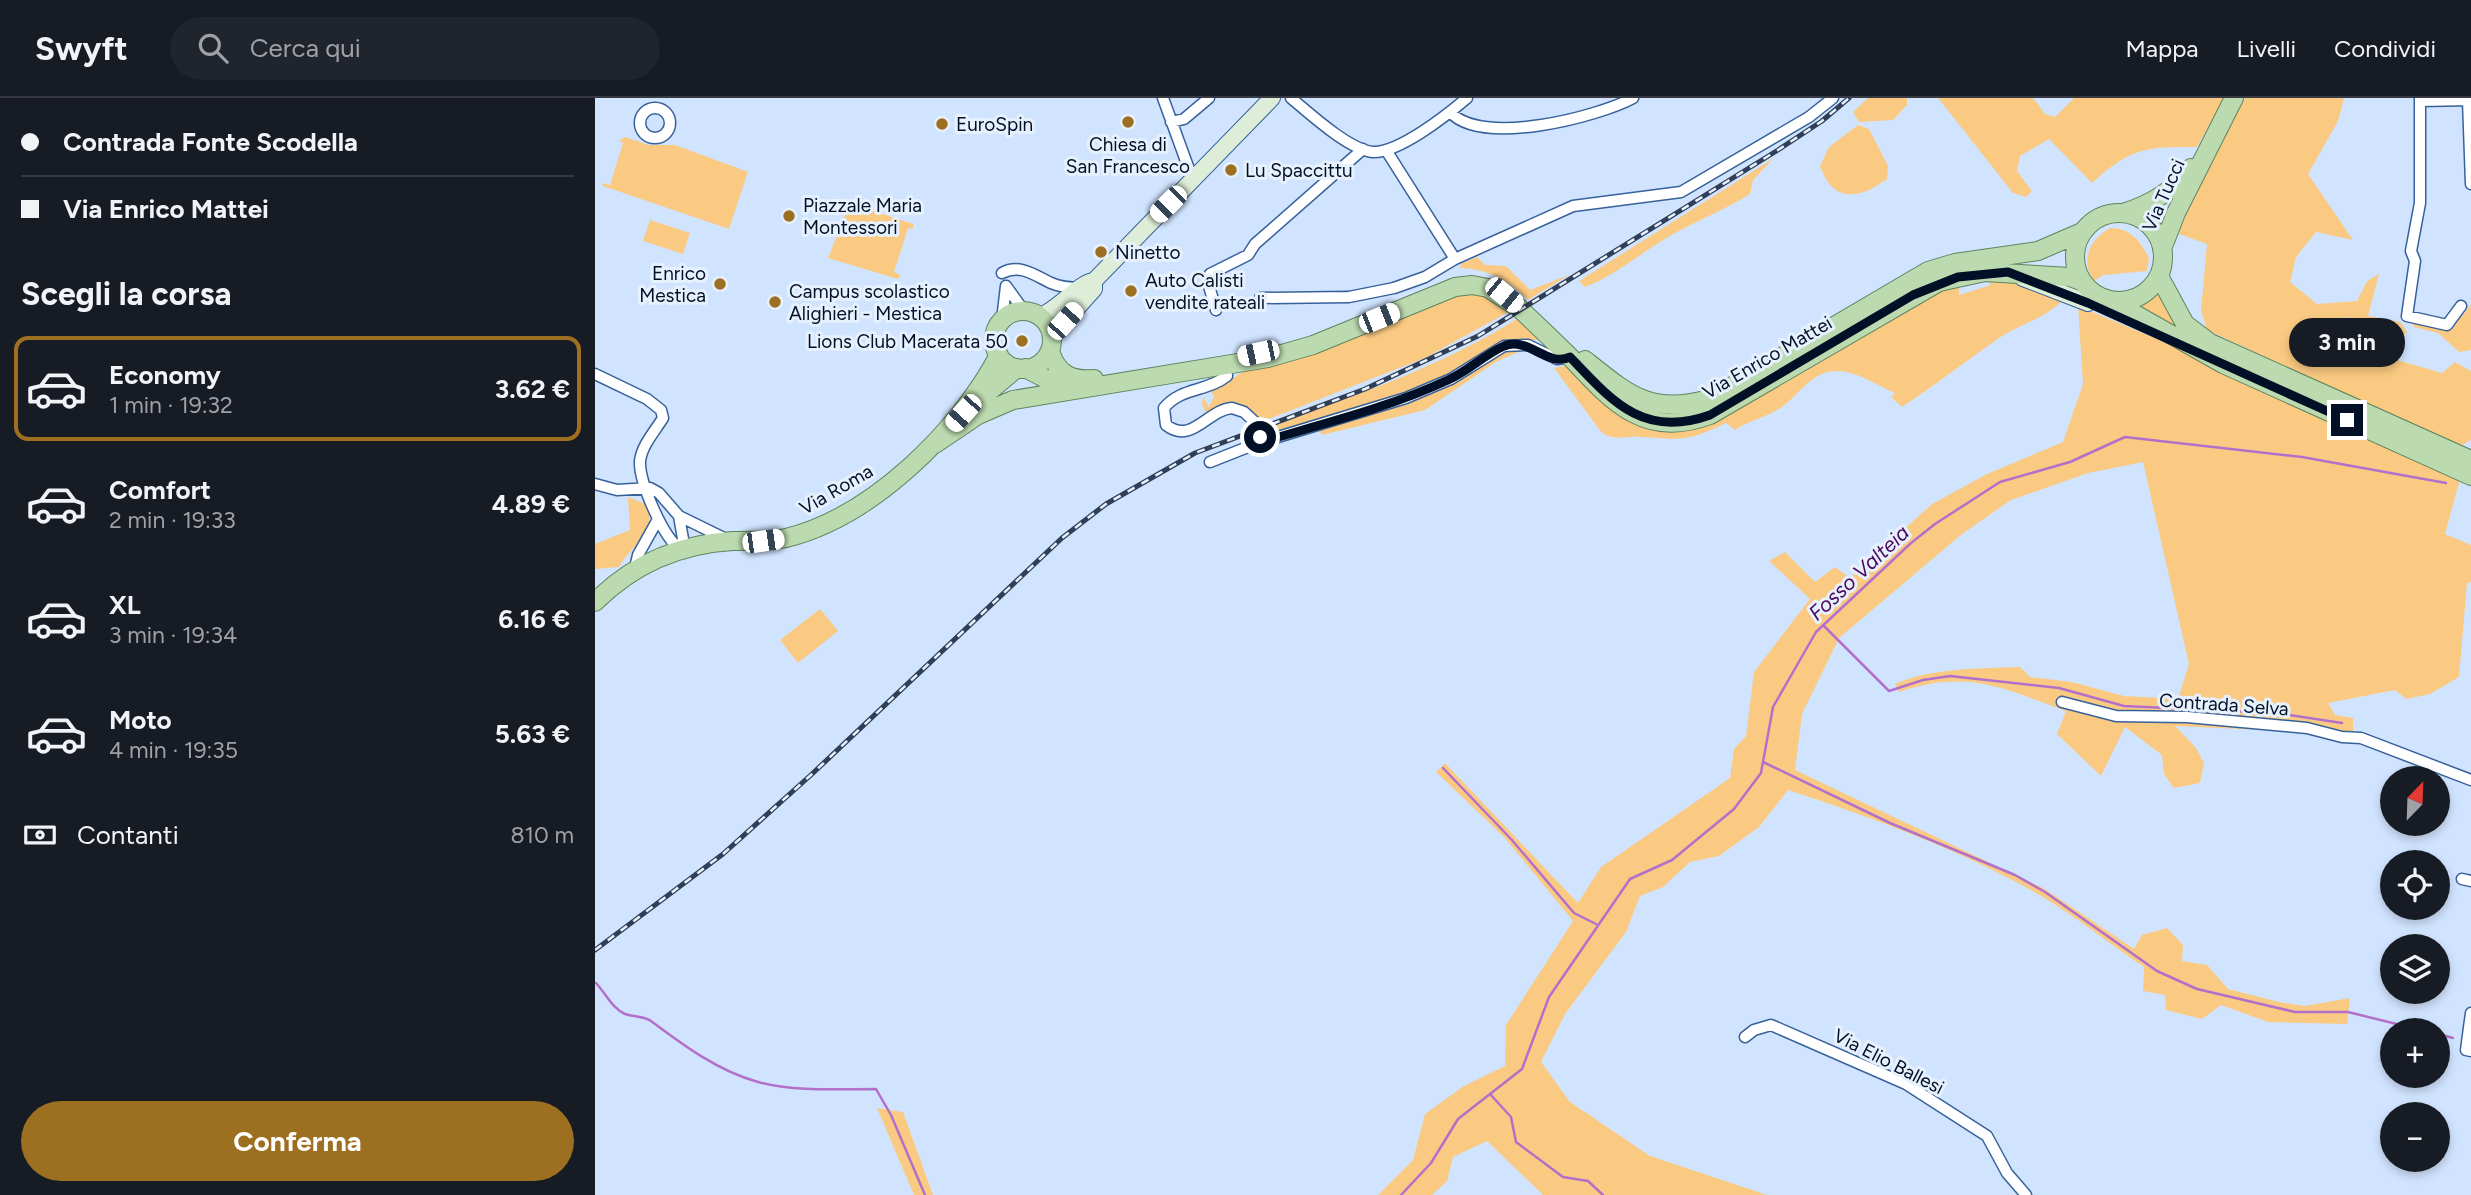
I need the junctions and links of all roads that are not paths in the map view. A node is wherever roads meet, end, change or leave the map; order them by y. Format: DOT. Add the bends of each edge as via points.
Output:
graph roads {
  1 [pos="1163,98"];
  2 [pos="1209,98"];
  3 [pos="1272,98"];
  4 [pos="1291,98"];
  5 [pos="1467,98"];
  6 [pos="1633,98"];
  7 [pos="1833,98"];
  8 [pos="2234,98"];
  9 [pos="2420,99"];
  10 [pos="2470,100"];
  11 [pos="1450,112"];
  12 [pos="1171,122"];
  13 [pos="2208,145"];
  14 [pos="1363,149"];
  15 [pos="1385,150"];
  16 [pos="1195,177"];
  17 [pos="2471,184"];
  18 [pos="2123,214"];
  19 [pos="2083,232"];
  20 [pos="1455,259"];
  21 [pos="2161,262"];
  22 [pos="1002,273"];
  23 [pos="1087,285"];
  24 [pos="2089,294"];
  25 [pos="1259,298"];
  26 [pos="2461,306"];
  27 [pos="1216,310"];
  28 [pos="1032,313"];
  29 [pos="1002,320"];
  30 [pos="1051,343"];
  31 [pos="999,355"];
  32 [pos="1570,357"];
  33 [pos="1225,366"];
  34 [pos="1021,368"];
  35 [pos="595,374"];
  36 [pos="1067,390"];
  37 [pos="963,413"];
  38 [pos="1258,443"];
  39 [pos="935,444"];
  40 [pos="2471,460"];
  41 [pos="1210,462"];
  42 [pos="2471,476"];
  43 [pos="595,484"];
  44 [pos="646,488"];
  45 [pos="679,516"];
  46 [pos="657,521"];
  47 [pos="733,541"];
  48 [pos="680,550"];
  49 [pos="635,568"];
  50 [pos="595,602"];
  51 [pos="2062,702"];
  52 [pos="2471,780"];
  53 [pos="2471,1013"];
  54 [pos="1745,1037"];
  55 [pos="2471,1051"];
  56 [pos="2027,1195"];
  1 -- 12 [label="street"];
  2 -- 12 [label="street" via="1184,119"];
  3 -- 16 [label="main road, Via Roma"];
  4 -- 14 [label="street"];
  5 -- 11 [label="street"];
  6 -- 11 [label="street" via="1526,128 1473,125"];
  7 -- 20 [label="street" via="1809,117 1681,192 1573,206"];
  8 -- 13 [label="main road"];
  9 -- 10 [label="street"];
  9 -- 26 [label="street" via="2420,202 2407,316 2447,325"];
  10 -- 17 [label="street"];
  11 -- 15 [label="street"];
  12 -- 16 [label="street"];
  13 -- 18 [label="main road, Via Tucci" via="2169,190"];
  13 -- 21 [label="main road, Via Tucci"];
  14 -- 15 [label="street"];
  14 -- 27 [label="street" via="1248,255 1210,274 1207,279"];
  15 -- 20 [label="street"];
  16 -- 23 [label="main road, Via Roma"];
  18 -- 19 [label="main road" via="2104,216"];
  18 -- 21 [label="main road" via="2150,226"];
  19 -- 24 [label="main road" via="2075,257"];
  19 -- 30 [label="main road, Via Enrico Mattei" via="2038,251 1955,262 1928,271 1712,398 1686,405 1653,404 1628,394 1498,285 1473,278 1451,281 1309,340 1240,357 1080,380 1057,368"];
  20 -- 25 [label="street" via="1425,277 1349,297"];
  21 -- 24 [label="main road" via="2150,289 2139,297"];
  21 -- 40 [label="main road" via="2185,324 2210,343"];
  22 -- 23 [label="street" via="1014,268 1052,284"];
  23 -- 28 [label="main road, Via Roma" via="1058,308"];
  23 -- 30 [label="main road, Via Roma" via="1094,289"];
  24 -- 32 [label="main road, Via Enrico Mattei" via="2070,277 2008,272 1939,282 1710,415 1685,423 1653,421 1624,410"];
  24 -- 42 [label="main road, Via Enrico Mattei" via="2223,364"];
  28 -- 29 [label="main road, Via Roma" via="1012,313"];
  28 -- 29 [label="street" via="1006,286"];
  28 -- 30 [label="main road"];
  29 -- 31 [label="main road, Via Roma" via="995,337"];
  30 -- 34 [label="main road, Via Roma" via="1039,364"];
  31 -- 34 [label="main road"];
  31 -- 37 [label="main road, Via Roma"];
  32 -- 33 [label="main road, Via Enrico Mattei" via="1504,295 1472,285 1444,290 1313,345"];
  32 -- 38 [label="street" via="1557,359 1528,345 1504,346 1451,379 1406,398"];
  33 -- 36 [label="main road, Via Enrico Mattei"];
  33 -- 38 [label="street" via="1227,376 1217,384 1171,400 1164,408 1165,425 1187,432 1232,408 1244,412 1258,426"];
  34 -- 36 [label="main road"];
  34 -- 37 [label="main road, Via Roma"];
  35 -- 44 [label="street" via="661,410 663,418 643,449 640,463"];
  36 -- 39 [label="main road, Via Enrico Mattei" via="993,408"];
  37 -- 39 [label="main road, Via Roma"];
  38 -- 41 [label="street"];
  39 -- 47 [label="main road, Via Roma" via="864,502 808,531 763,541"];
  43 -- 44 [label="street" via="617,490"];
  44 -- 45 [label="street" via="659,493"];
  44 -- 46 [label="street"];
  45 -- 47 [label="street"];
  45 -- 48 [label="street"];
  46 -- 48 [label="street"];
  46 -- 49 [label="street"];
  47 -- 48 [label="main road, Via Roma"];
  48 -- 49 [label="main road, Via Roma"];
  49 -- 50 [label="main road, Via Roma"];
  51 -- 52 [label="street, Contrada Selva" via="2116,716 2200,718 2361,738"];
  53 -- 55 [label="street" via="2466,1050"];
  54 -- 56 [label="street, Via Elio Ballesi" via="1771,1025 1906,1084 1987,1136 2007,1173"];
}
